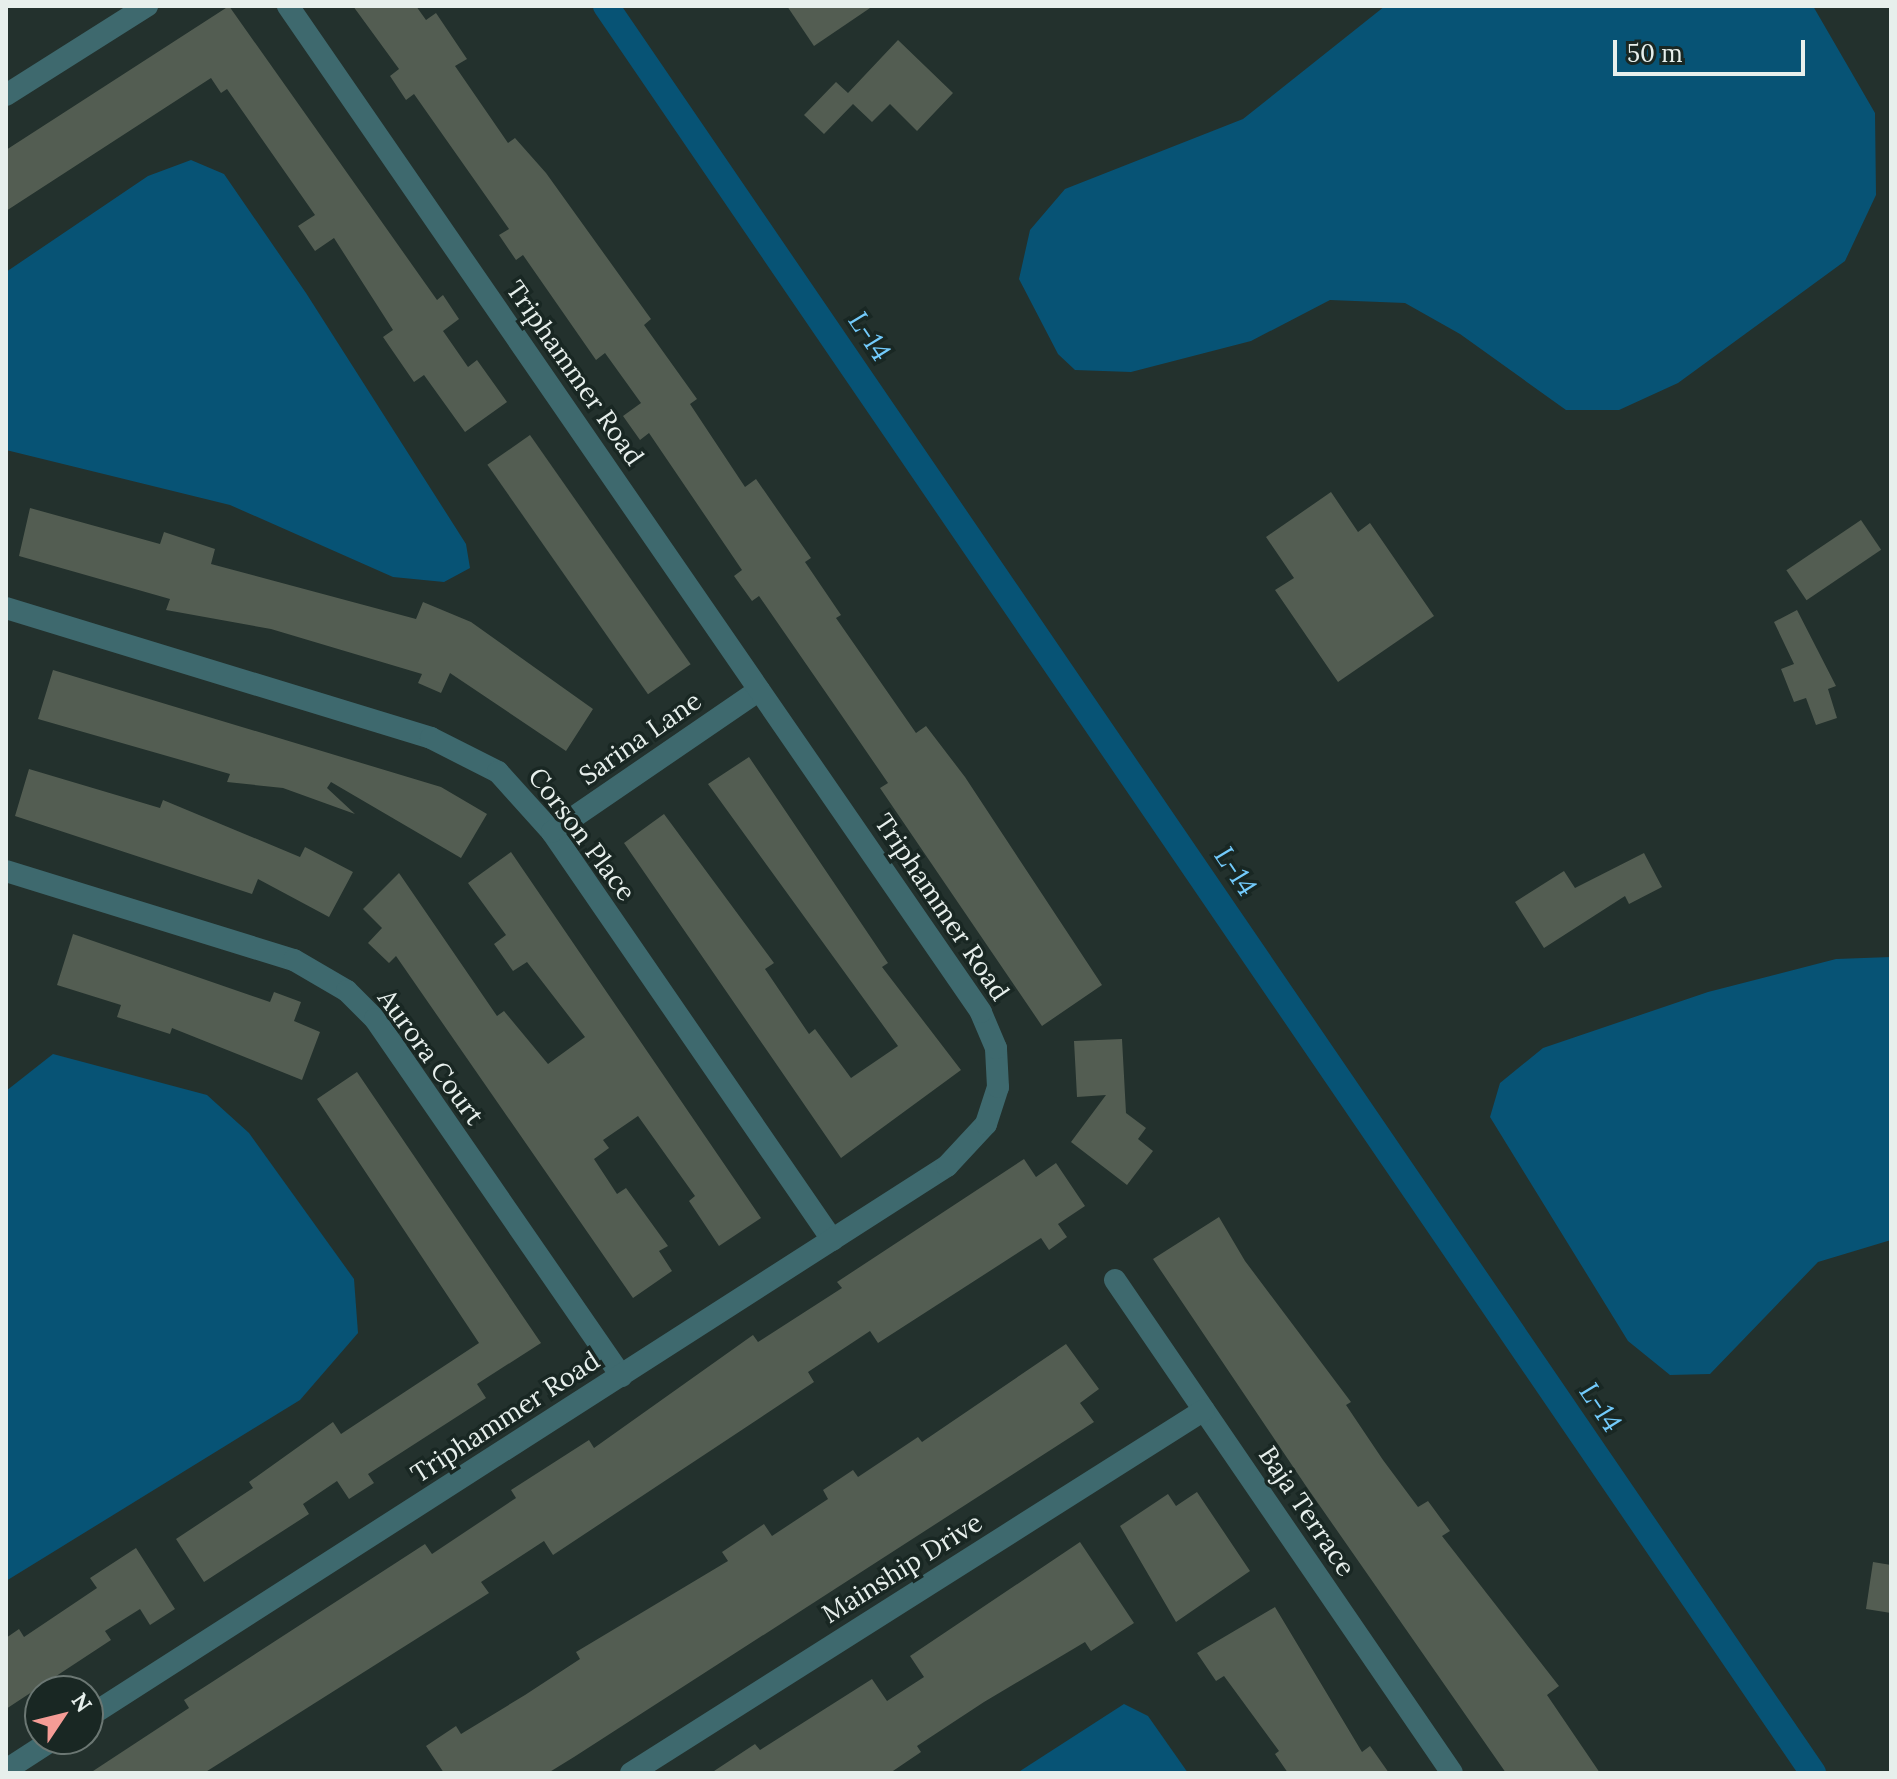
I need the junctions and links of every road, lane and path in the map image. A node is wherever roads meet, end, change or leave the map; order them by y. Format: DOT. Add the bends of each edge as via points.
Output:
graph roads {
  1 [pos="147,6"];
  2 [pos="288,6"];
  3 [pos="6,95"];
  4 [pos="8,614"];
  5 [pos="759,690"];
  6 [pos="552,832"];
  7 [pos="6,871"];
  8 [pos="832,1240"];
  9 [pos="1115,1280"];
  10 [pos="621,1376"];
  11 [pos="1204,1410"];
  12 [pos="104,1707"];
  13 [pos="29,1755"];
  14 [pos="6,1770"];
  15 [pos="631,1773"];
  16 [pos="1452,1773"];
  1 -- 3 [label="street"];
  2 -- 5 [label="street, Triphammer Road"];
  4 -- 6 [label="street, Corson Place" via="468,753 524,796"];
  5 -- 6 [label="street, Sarina Lane"];
  5 -- 8 [label="street, Triphammer Road" via="981,1012 999,1068 986,1124 962,1154"];
  6 -- 8 [label="street, Corson Place"];
  7 -- 10 [label="street, Aurora Court" via="294,960 347,991 375,1019"];
  8 -- 10 [label="street, Triphammer Road"];
  9 -- 11 [label="street, Baja Terrace"];
  10 -- 12 [label="street, Triphammer Road"];
  11 -- 15 [label="street, Mainship Drive"];
  11 -- 16 [label="street, Baja Terrace"];
  13 -- 14 [label="street"];
}
